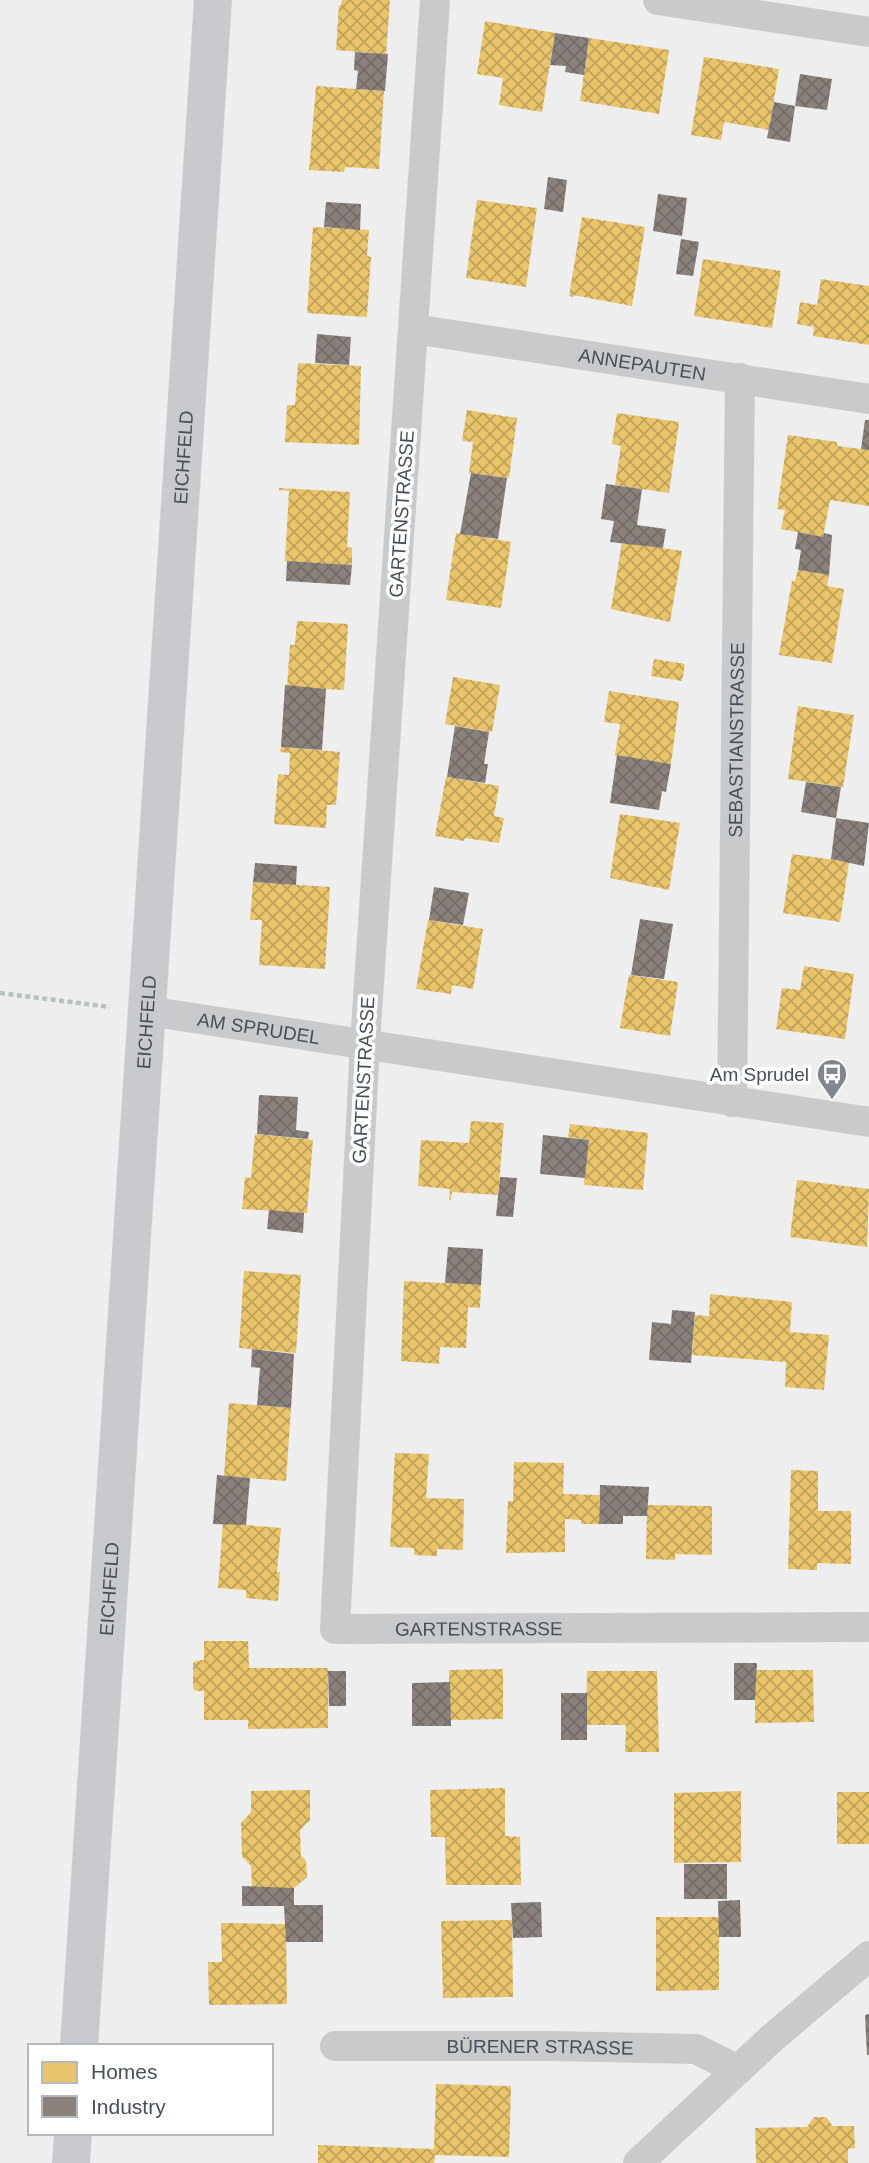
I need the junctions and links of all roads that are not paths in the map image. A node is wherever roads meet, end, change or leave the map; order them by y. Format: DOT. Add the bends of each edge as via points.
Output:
graph roads {
  1 [pos="213,0"];
  2 [pos="435,0"];
  3 [pos="658,0"];
  4 [pos="869,32"];
  5 [pos="414,329"];
  6 [pos="740,378"];
  7 [pos="869,399"];
  8 [pos="148,1011"];
  9 [pos="365,1043"];
  10 [pos="732,1102"];
  11 [pos="869,1122"];
  12 [pos="869,1627"];
  13 [pos="869,1956"];
  14 [pos="79,2044"];
  15 [pos="335,2046"];
  16 [pos="738,2070"];
  17 [pos="73,2135"];
  18 [pos="71,2163"];
  19 [pos="638,2163"];
  1 -- 8 [label="main road, EICHFELD"];
  2 -- 5 [label="street, GARTENSTRASSE"];
  3 -- 4 [label="street"];
  5 -- 6 [label="street, ANNEPAUTEN"];
  5 -- 9 [label="street, GARTENSTRASSE"];
  6 -- 7 [label="street, ANNEPAUTEN"];
  6 -- 10 [label="street, SEBASTIANSTRASSE"];
  8 -- 9 [label="street, AM SPRUDEL"];
  8 -- 14 [label="main road, EICHFELD"];
  9 -- 10 [label="street, AM SPRUDEL"];
  9 -- 12 [label="street, GARTENSTRASSE" via="335,1629"];
  10 -- 11 [label="street, AM SPRUDEL"];
  13 -- 16 [label="street"];
  15 -- 16 [label="street, BÜRENER STRASSE" via="696,2049"];
  16 -- 19 [label="street"];
  17 -- 18 [label="main road"];
}
